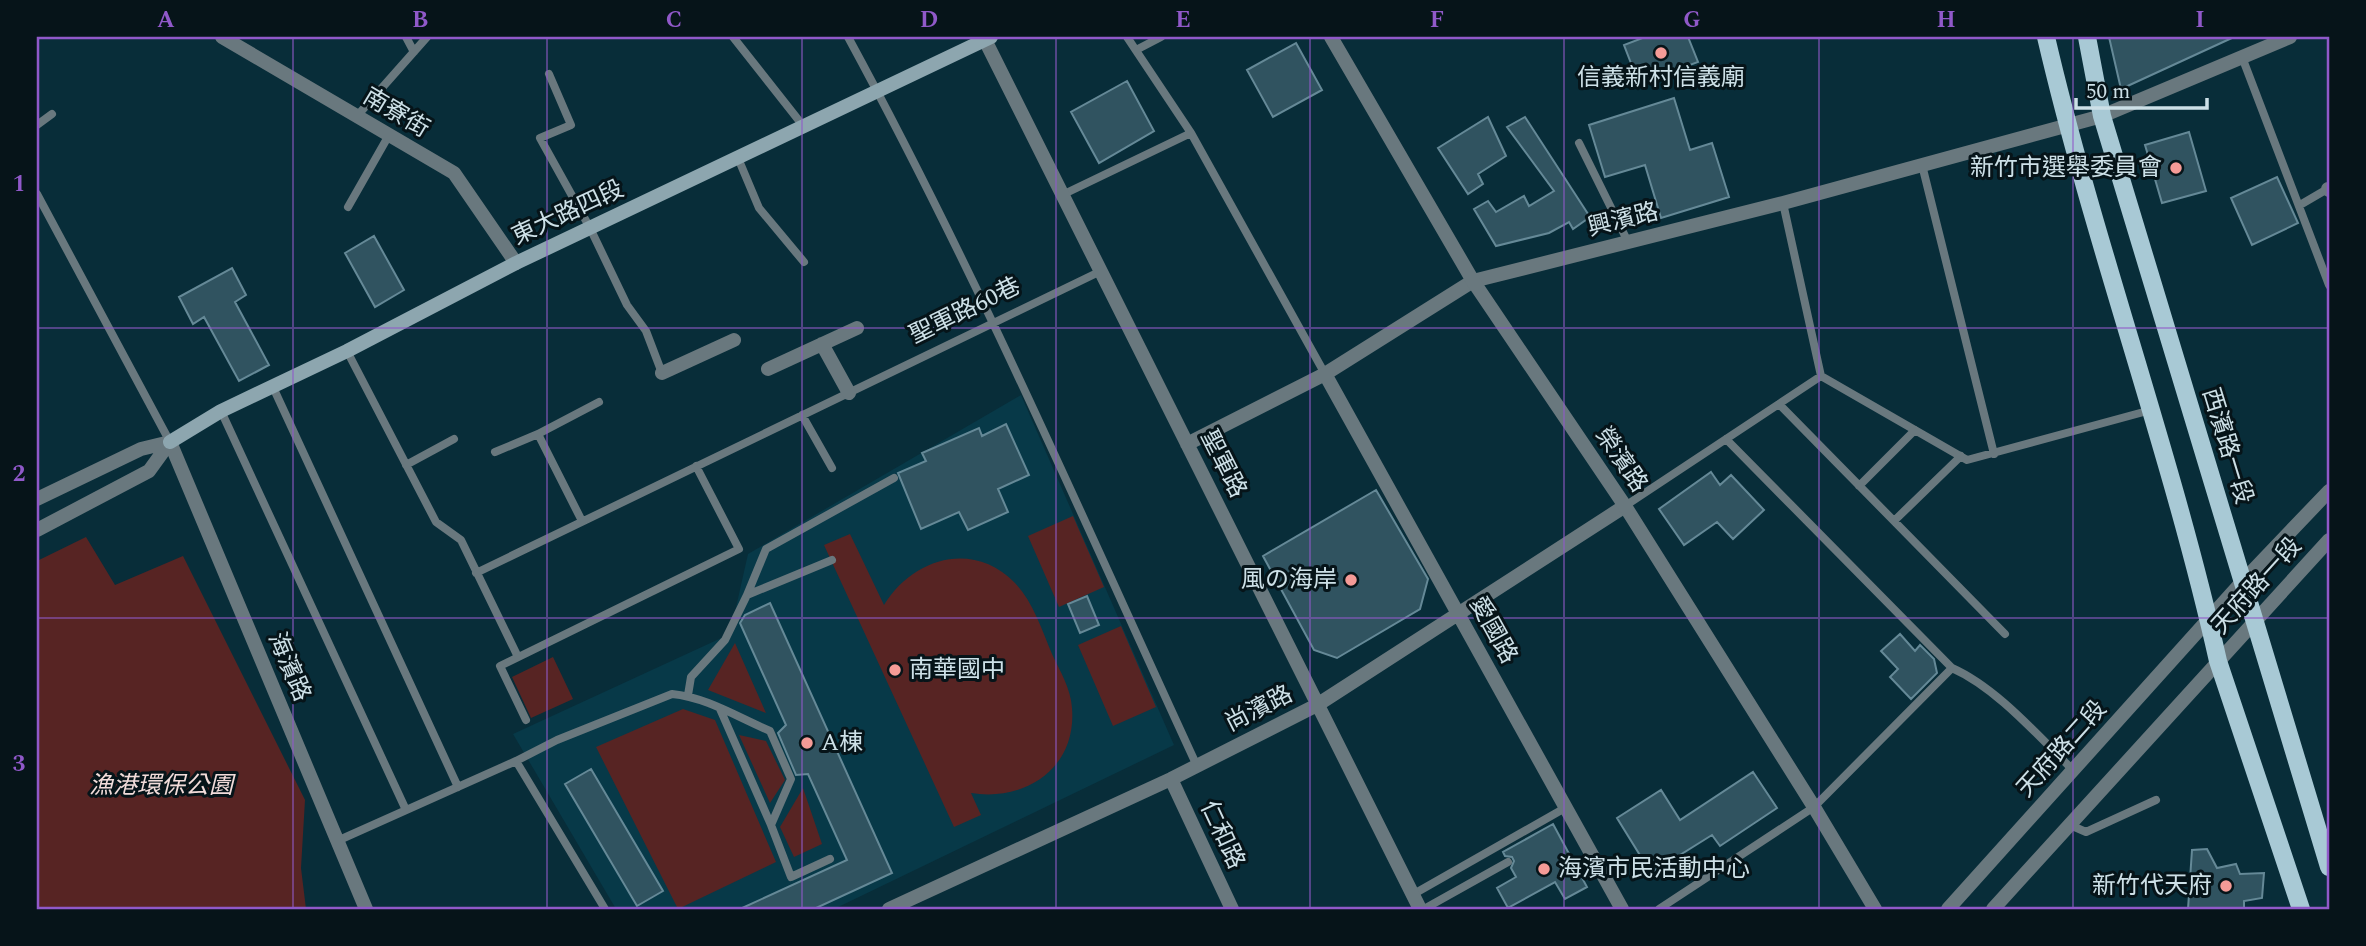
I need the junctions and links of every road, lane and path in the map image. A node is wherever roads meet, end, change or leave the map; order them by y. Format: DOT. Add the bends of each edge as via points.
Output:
graph roads {
  1 [pos="222,37"];
  2 [pos="406,37"];
  3 [pos="427,37"];
  4 [pos="733,37"];
  5 [pos="848,37"];
  6 [pos="1127,37"];
  7 [pos="1161,37"];
  8 [pos="1331,37"];
  9 [pos="2046,37"];
  10 [pos="2087,37"];
  11 [pos="2290,37"];
  12 [pos="986,38"];
  13 [pos="1136,50"];
  14 [pos="414,52"];
  15 [pos="2242,57"];
  16 [pos="549,74"];
  17 [pos="878,92"];
  18 [pos="52,114"];
  19 [pos="357,116"];
  20 [pos="2102,116"];
  21 [pos="37,125"];
  22 [pos="2067,126"];
  23 [pos="804,127"];
  24 [pos="1191,133"];
  25 [pos="389,135"];
  26 [pos="1579,144"];
  27 [pos="738,158"];
  28 [pos="1922,165"];
  29 [pos="2329,189"];
  30 [pos="37,194"];
  31 [pos="1062,194"];
  32 [pos="1783,203"];
  33 [pos="2300,205"];
  34 [pos="348,207"];
  35 [pos="590,228"];
  36 [pos="1628,242"];
  37 [pos="804,262"];
  38 [pos="516,263"];
  39 [pos="1101,271"];
  40 [pos="1473,281"];
  41 [pos="2329,285"];
  42 [pos="993,323"];
  43 [pos="857,328"];
  44 [pos="734,340"];
  45 [pos="822,344"];
  46 [pos="347,351"];
  47 [pos="768,369"];
  48 [pos="662,373"];
  49 [pos="1325,374"];
  50 [pos="1821,376"];
  51 [pos="272,385"];
  52 [pos="849,393"];
  53 [pos="599,402"];
  54 [pos="1779,404"];
  55 [pos="2151,410"];
  56 [pos="220,411"];
  57 [pos="802,415"];
  58 [pos="1915,430"];
  59 [pos="538,434"];
  60 [pos="454,439"];
  61 [pos="1726,439"];
  62 [pos="170,442"];
  63 [pos="1187,444"];
  64 [pos="495,452"];
  65 [pos="1994,454"];
  66 [pos="1961,456"];
  67 [pos="406,465"];
  68 [pos="696,466"];
  69 [pos="832,468"];
  70 [pos="894,478"];
  71 [pos="1859,486"];
  72 [pos="2329,491"];
  73 [pos="37,499"];
  74 [pos="1625,506"];
  75 [pos="1894,521"];
  76 [pos="582,522"];
  77 [pos="37,530"];
  78 [pos="2329,540"];
  79 [pos="832,560"];
  80 [pos="476,573"];
  81 [pos="2243,581"];
  82 [pos="747,595"];
  83 [pos="1458,615"];
  84 [pos="2208,619"];
  85 [pos="2255,624"];
  86 [pos="2005,634"];
  87 [pos="518,657"];
  88 [pos="2218,662"];
  89 [pos="1952,668"];
  90 [pos="688,695"];
  91 [pos="1317,705"];
  92 [pos="720,709"];
  93 [pos="526,720"];
  94 [pos="516,761"];
  95 [pos="1197,766"];
  96 [pos="2073,770"];
  97 [pos="1171,779"];
  98 [pos="458,787"];
  99 [pos="2156,800"];
  100 [pos="1814,807"];
  101 [pos="1565,808"];
  102 [pos="406,810"];
  103 [pos="771,825"];
  104 [pos="2070,825"];
  105 [pos="337,841"];
  106 [pos="830,859"];
  107 [pos="1508,862"];
  108 [pos="2329,867"];
  109 [pos="1412,895"];
  110 [pos="366,909"];
  111 [pos="605,909"];
  112 [pos="889,909"];
  113 [pos="1232,909"];
  114 [pos="1422,909"];
  115 [pos="1622,909"];
  116 [pos="1659,909"];
  117 [pos="1875,909"];
  118 [pos="1948,909"];
  119 [pos="1993,909"];
  120 [pos="2301,909"];
  1 -- 19 [label="street, 南寮街"];
  2 -- 14 [label="lane"];
  3 -- 14 [label="lane"];
  4 -- 23 [label="lane"];
  5 -- 17 [label="lane"];
  6 -- 13 [label="lane"];
  7 -- 13 [label="lane"];
  8 -- 40 [label="street, 榮濱路"];
  9 -- 22 [label="main road"];
  10 -- 20 [label="main road, 西濱路一段"];
  11 -- 15 [label="street, 興濱路"];
  12 -- 17 [label="main road, 東大路四段"];
  12 -- 31 [label="street, 聖軍路"];
  13 -- 24 [label="lane"];
  14 -- 19 [label="lane"];
  15 -- 20 [label="street, 興濱路"];
  15 -- 33 [label="lane"];
  16 -- 35 [label="lane" via="571,125 541,138"];
  17 -- 23 [label="main road, 東大路四段"];
  17 -- 42 [label="lane"];
  18 -- 21 [label="lane"];
  19 -- 25 [label="street, 南寮街"];
  20 -- 22 [label="street, 興濱路"];
  20 -- 81 [label="main road, 西濱路一段"];
  22 -- 28 [label="street, 興濱路"];
  22 -- 55 [label="main road"];
  23 -- 27 [label="main road, 東大路四段"];
  24 -- 31 [label="lane"];
  24 -- 49 [label="lane"];
  25 -- 34 [label="lane"];
  25 -- 38 [label="street, 南寮街" via="454,173"];
  26 -- 36 [label="lane"];
  27 -- 35 [label="main road, 東大路四段"];
  27 -- 37 [label="lane" via="759,208"];
  28 -- 32 [label="street, 興濱路"];
  28 -- 65 [label="lane"];
  29 -- 33 [label="lane"];
  30 -- 62 [label="lane"];
  31 -- 39 [label="street, 聖軍路"];
  32 -- 36 [label="street, 興濱路"];
  32 -- 50 [label="lane"];
  33 -- 41 [label="lane"];
  35 -- 38 [label="main road, 東大路四段"];
  35 -- 48 [label="lane" via="627,305 646,331"];
  36 -- 40 [label="street, 興濱路"];
  38 -- 46 [label="main road, 東大路四段"];
  39 -- 42 [label="lane, 聖軍路60巷"];
  39 -- 63 [label="street, 聖軍路"];
  40 -- 49 [label="street, 興濱路"];
  40 -- 74 [label="street, 榮濱路"];
  42 -- 52 [label="lane, 聖軍路60巷"];
  42 -- 95 [label="lane"];
  43 -- 45 [label="street"];
  44 -- 48 [label="street"];
  45 -- 47 [label="street"];
  45 -- 52 [label="street"];
  46 -- 51 [label="main road, 東大路四段"];
  46 -- 67 [label="lane"];
  49 -- 63 [label="street, 興濱路"];
  49 -- 83 [label="street, 愛國路"];
  50 -- 54 [label="lane"];
  50 -- 58 [label="lane"];
  51 -- 56 [label="main road, 東大路四段"];
  51 -- 98 [label="lane"];
  52 -- 57 [label="lane, 聖軍路60巷"];
  53 -- 59 [label="lane"];
  54 -- 61 [label="lane"];
  54 -- 71 [label="lane"];
  55 -- 65 [label="lane"];
  55 -- 84 [label="main road"];
  56 -- 62 [label="main road, 東大路四段"];
  56 -- 102 [label="lane, 海濱路"];
  57 -- 68 [label="lane, 聖軍路60巷"];
  57 -- 69 [label="lane"];
  58 -- 66 [label="lane"];
  58 -- 71 [label="lane"];
  59 -- 64 [label="lane"];
  59 -- 76 [label="lane"];
  60 -- 67 [label="lane"];
  61 -- 74 [label="lane"];
  61 -- 89 [label="lane"];
  62 -- 73 [label="street, 東大路四段" via="141,449"];
  62 -- 77 [label="street, 東大路四段" via="149,471"];
  62 -- 105 [label="street, 海濱路"];
  63 -- 91 [label="street, 聖軍路"];
  65 -- 66 [label="lane" via="1967,460"];
  66 -- 75 [label="lane"];
  67 -- 80 [label="lane" via="436,522 461,540"];
  68 -- 76 [label="lane, 聖軍路60巷"];
  68 -- 87 [label="lane" via="739,549"];
  70 -- 82 [label="lane" via="766,550"];
  71 -- 75 [label="lane"];
  72 -- 81 [label="street, 天府路一段"];
  74 -- 83 [label="street, 尚濱路"];
  74 -- 100 [label="street, 榮濱路"];
  75 -- 86 [label="lane"];
  76 -- 80 [label="lane, 聖軍路60巷"];
  78 -- 85 [label="street, 天府路一段"];
  79 -- 82 [label="lane"];
  80 -- 87 [label="lane"];
  81 -- 84 [label="street, 天府路一段"];
  81 -- 85 [label="main road, 西濱路一段"];
  82 -- 90 [label="lane" via="725,640 691,677"];
  83 -- 91 [label="street, 尚濱路"];
  83 -- 101 [label="street, 愛國路"];
  84 -- 88 [label="main road"];
  84 -- 96 [label="street, 天府路二段"];
  85 -- 88 [label="street, 天府路一段"];
  85 -- 108 [label="main road, 西濱路一段"];
  87 -- 93 [label="lane" via="500,666"];
  88 -- 104 [label="street"];
  88 -- 120 [label="main road"];
  89 -- 96 [label="lane" via="1971,676"];
  89 -- 100 [label="lane"];
  90 -- 92 [label="lane"];
  90 -- 94 [label="lane" via="672,694"];
  91 -- 95 [label="street, 尚濱路"];
  91 -- 109 [label="street, 聖軍路"];
  92 -- 103 [label="lane"];
  92 -- 103 [label="lane" via="770,731 786,767 791,779"];
  94 -- 98 [label="lane"];
  94 -- 111 [label="lane"];
  95 -- 97 [label="street, 尚濱路"];
  96 -- 118 [label="street, 天府路二段"];
  97 -- 112 [label="street, 尚濱路"];
  97 -- 113 [label="street, 仁和路"];
  98 -- 102 [label="lane"];
  99 -- 104 [label="lane" via="2086,832"];
  100 -- 116 [label="lane"];
  100 -- 117 [label="street, 榮濱路"];
  101 -- 109 [label="lane"];
  101 -- 115 [label="street, 愛國路"];
  102 -- 105 [label="lane"];
  103 -- 106 [label="lane" via="791,877"];
  104 -- 119 [label="street"];
  105 -- 110 [label="street, 海濱路"];
  107 -- 114 [label="lane"];
  109 -- 114 [label="street, 聖軍路"];
}
